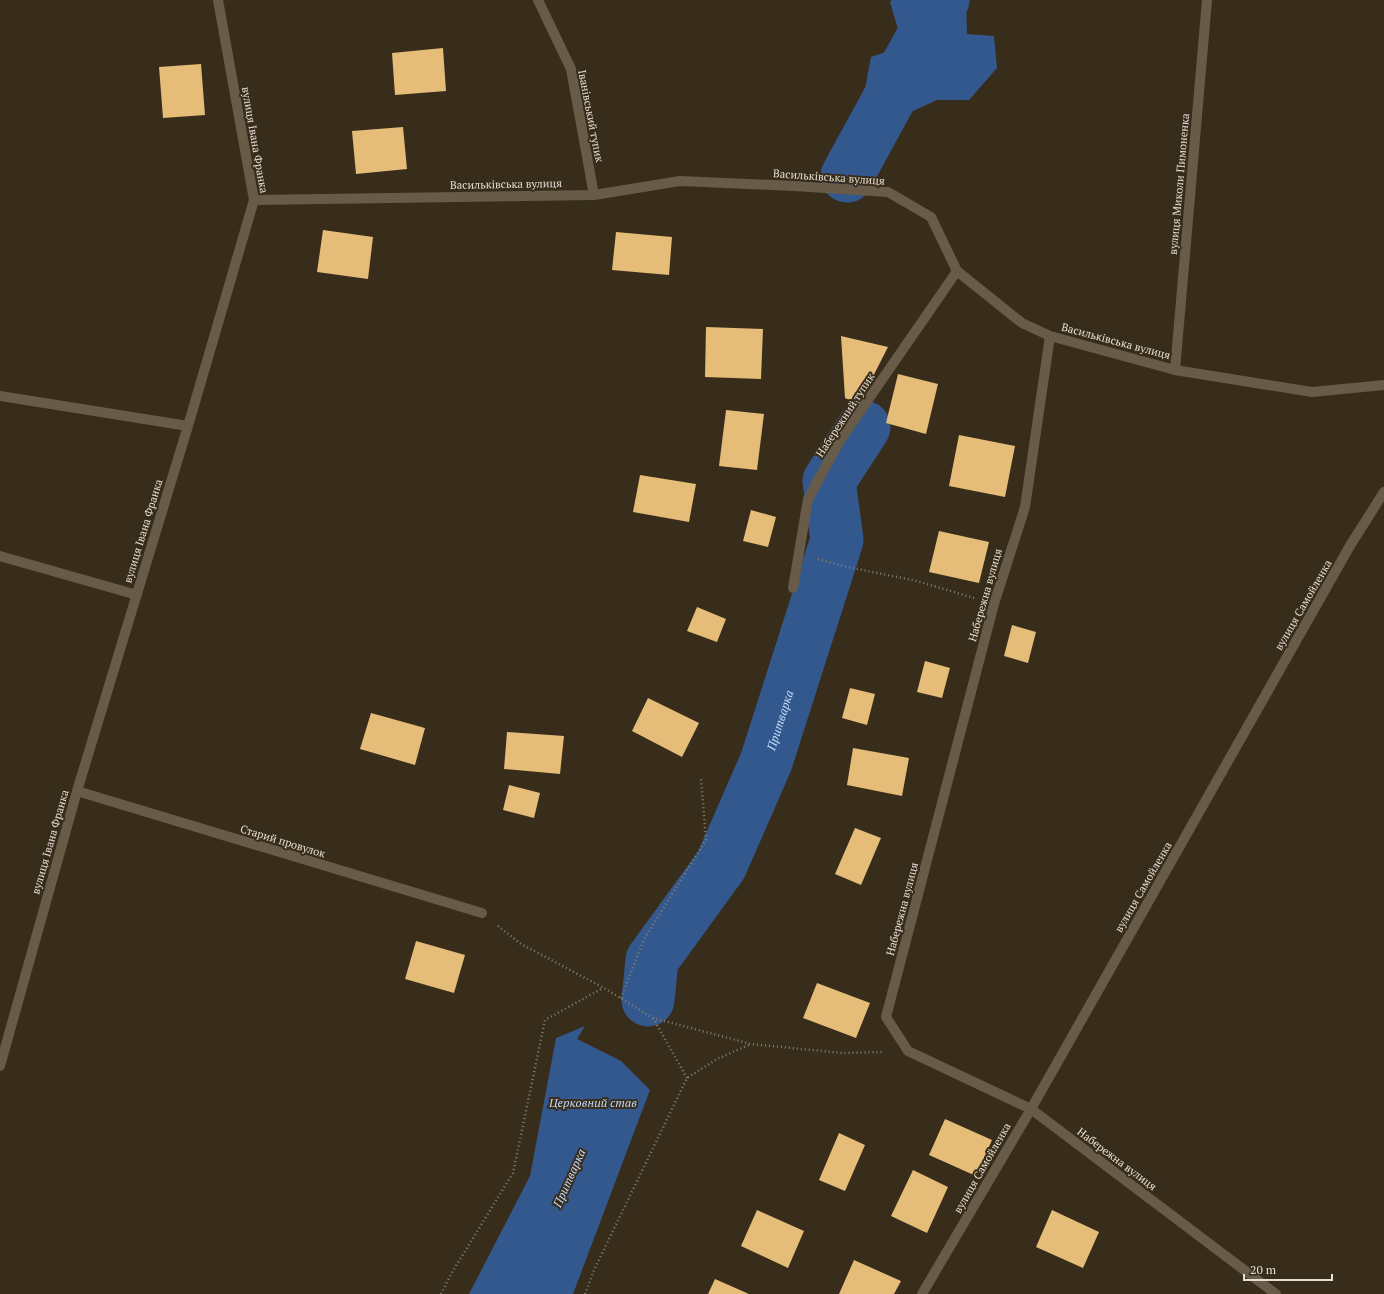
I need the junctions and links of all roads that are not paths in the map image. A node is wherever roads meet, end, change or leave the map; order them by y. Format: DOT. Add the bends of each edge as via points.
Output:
graph roads {
  1 [pos="218,0"];
  2 [pos="538,0"];
  3 [pos="1208,0"];
  4 [pos="594,195"];
  5 [pos="254,200"];
  6 [pos="957,271"];
  7 [pos="1050,336"];
  8 [pos="1175,370"];
  9 [pos="1384,385"];
  10 [pos="0,396"];
  11 [pos="188,426"];
  12 [pos="1384,492"];
  13 [pos="0,556"];
  14 [pos="793,588"];
  15 [pos="137,595"];
  16 [pos="77,791"];
  17 [pos="482,913"];
  18 [pos="0,1066"];
  19 [pos="1031,1109"];
  20 [pos="922,1294"];
  21 [pos="1276,1294"];
  1 -- 5 [label="street, вулиця Івана Франка"];
  2 -- 4 [label="street, Іванівський тупик" via="571,69"];
  3 -- 8 [label="street, вулиця Миколи Пимоненка"];
  4 -- 5 [label="street, Васильківська вулиця"];
  4 -- 6 [label="street, Васильківська вулиця" via="680,181 888,192 930,217"];
  5 -- 11 [label="street, вулиця Івана Франка"];
  6 -- 7 [label="street, Васильківська вулиця" via="1022,323"];
  6 -- 14 [label="street, Набережний тупик" via="839,442 808,499"];
  7 -- 8 [label="street, Васильківська вулиця"];
  7 -- 19 [label="street, Набережна вулиця" via="1025,507 994,604 886,1017 908,1051"];
  8 -- 9 [label="street, Васильківська вулиця" via="1312,392"];
  10 -- 11 [label="street"];
  11 -- 15 [label="street, вулиця Івана Франка"];
  12 -- 19 [label="street, вулиця Самойленка"];
  13 -- 15 [label="street"];
  15 -- 16 [label="street, вулиця Івана Франка"];
  16 -- 17 [label="street, Старий провулок"];
  16 -- 18 [label="street, вулиця Івана Франка"];
  19 -- 20 [label="street, вулиця Самойленка"];
  19 -- 21 [label="street, Набережна вулиця"];
}
